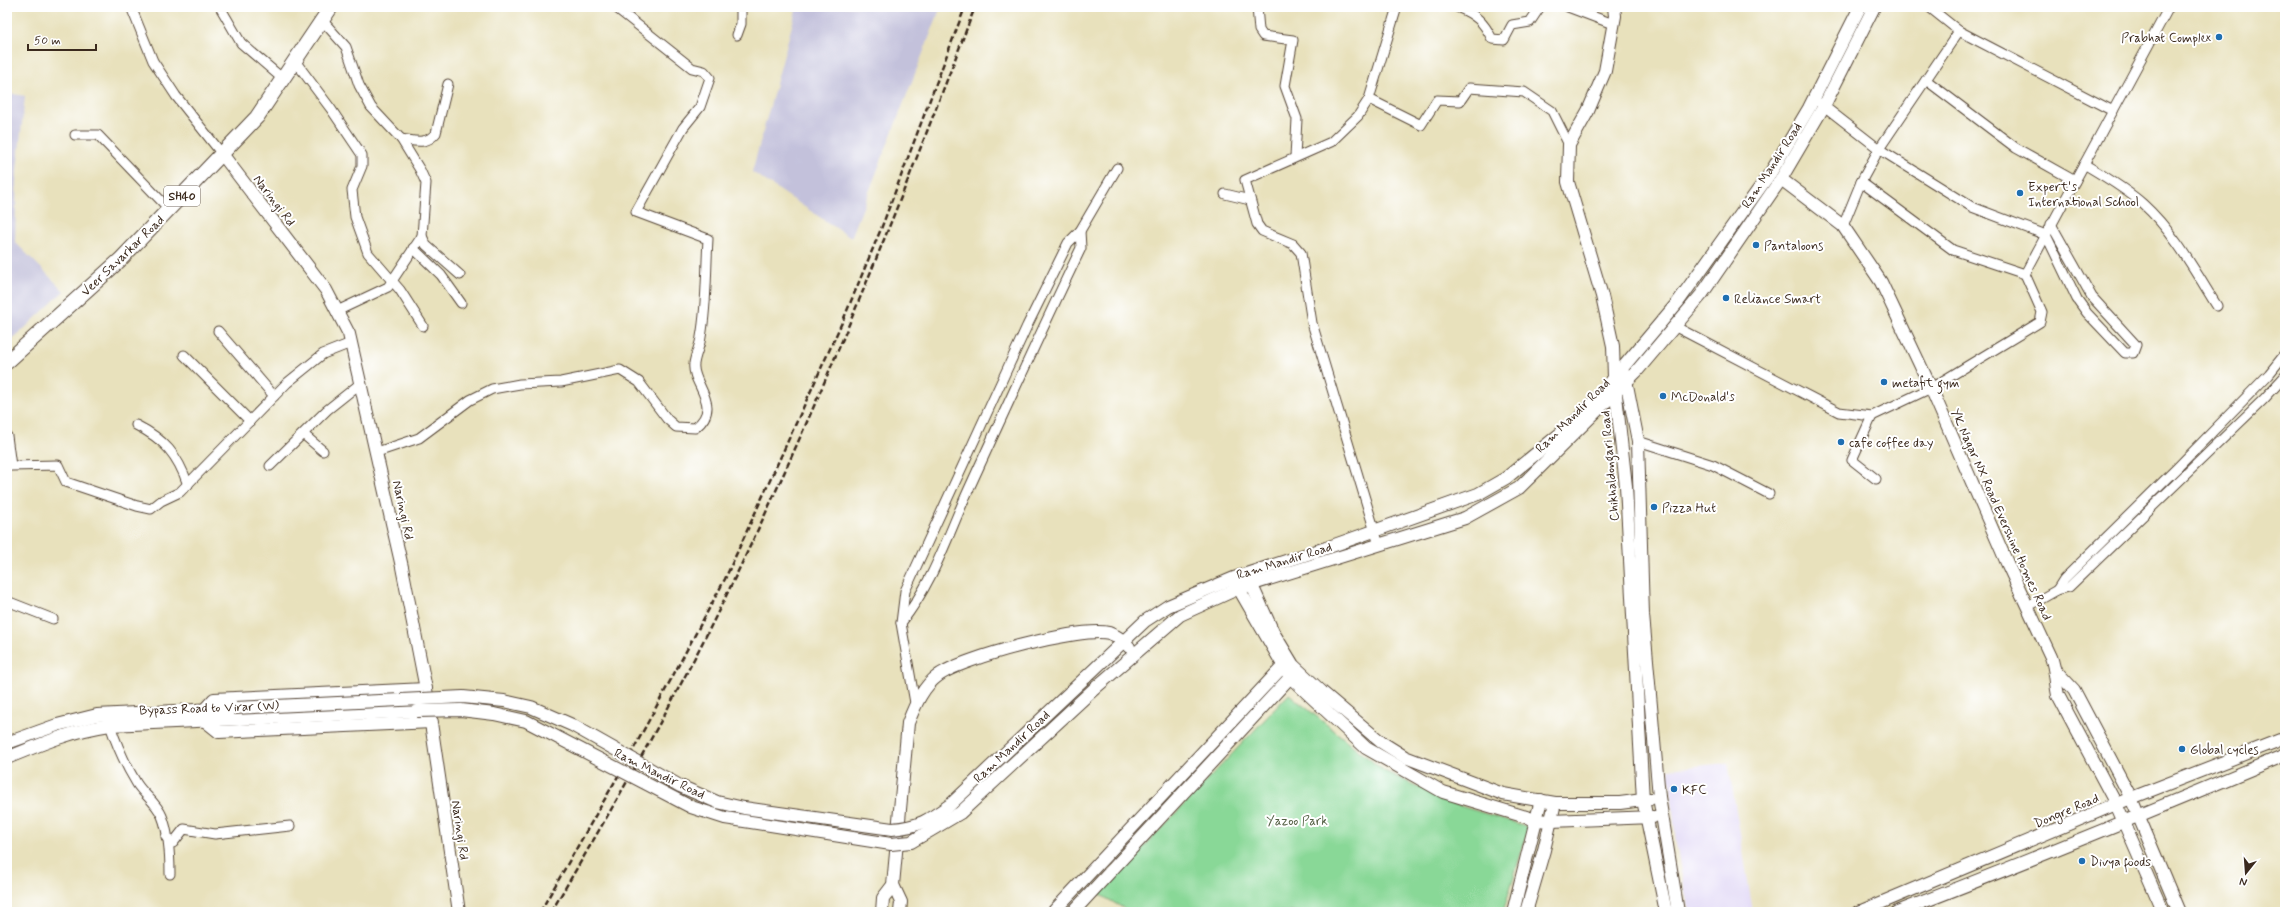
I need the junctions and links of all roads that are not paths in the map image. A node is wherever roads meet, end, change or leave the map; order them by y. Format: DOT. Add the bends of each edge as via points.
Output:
graph roads {
  1 [pos="131,7"];
  2 [pos="220,7"];
  3 [pos="331,7"];
  4 [pos="615,7"];
  5 [pos="741,7"];
  6 [pos="1257,7"];
  7 [pos="1397,7"];
  8 [pos="1457,7"];
  9 [pos="1540,7"];
  10 [pos="1568,7"];
  11 [pos="1614,7"];
  12 [pos="1860,7"];
  13 [pos="1874,7"];
  14 [pos="1929,7"];
  15 [pos="2168,7"];
  16 [pos="322,20"];
  17 [pos="1613,24"];
  18 [pos="1959,31"];
  19 [pos="737,36"];
  20 [pos="295,61"];
  21 [pos="283,79"];
  22 [pos="1926,80"];
  23 [pos="448,84"];
  24 [pos="1814,98"];
  25 [pos="1369,99"];
  26 [pos="1824,106"];
  27 [pos="2113,111"];
  28 [pos="75,135"];
  29 [pos="401,139"];
  30 [pos="1569,145"];
  31 [pos="1879,149"];
  32 [pos="222,154"];
  33 [pos="1295,158"];
  34 [pos="2084,164"];
  35 [pos="1117,168"];
  36 [pos="1781,180"];
  37 [pos="2075,181"];
  38 [pos="1861,182"];
  39 [pos="1225,194"];
  40 [pos="1250,200"];
  41 [pos="169,209"];
  42 [pos="2052,224"];
  43 [pos="1843,226"];
  44 [pos="1080,231"];
  45 [pos="2046,235"];
  46 [pos="422,236"];
  47 [pos="413,248"];
  48 [pos="2025,274"];
  49 [pos="460,275"];
  50 [pos="392,280"];
  51 [pos="461,303"];
  52 [pos="2217,306"];
  53 [pos="337,312"];
  54 [pos="2118,325"];
  55 [pos="423,326"];
  56 [pos="1674,326"];
  57 [pos="218,331"];
  58 [pos="2108,336"];
  59 [pos="351,343"];
  60 [pos="1613,346"];
  61 [pos="2285,354"];
  62 [pos="184,355"];
  63 [pos="7,362"];
  64 [pos="1623,367"];
  65 [pos="2285,376"];
  66 [pos="1614,377"];
  67 [pos="1626,382"];
  68 [pos="361,383"];
  69 [pos="1931,388"];
  70 [pos="1616,392"];
  71 [pos="996,393"];
  72 [pos="274,396"];
  73 [pos="1010,398"];
  74 [pos="1872,416"];
  75 [pos="250,420"];
  76 [pos="136,425"];
  77 [pos="2218,426"];
  78 [pos="303,434"];
  79 [pos="7,436"];
  80 [pos="2226,436"];
  81 [pos="1638,441"];
  82 [pos="323,451"];
  83 [pos="377,452"];
  84 [pos="270,466"];
  85 [pos="1876,479"];
  86 [pos="188,485"];
  87 [pos="1769,494"];
  88 [pos="1375,531"];
  89 [pos="2118,532"];
  90 [pos="1379,545"];
  91 [pos="1249,580"];
  92 [pos="1236,584"];
  93 [pos="7,601"];
  94 [pos="2026,607"];
  95 [pos="53,619"];
  96 [pos="901,622"];
  97 [pos="1124,641"];
  98 [pos="1134,654"];
  99 [pos="1286,662"];
  100 [pos="2056,671"];
  101 [pos="1294,673"];
  102 [pos="426,689"];
  103 [pos="916,703"];
  104 [pos="417,711"];
  105 [pos="235,714"];
  106 [pos="204,715"];
  107 [pos="432,722"];
  108 [pos="110,725"];
  109 [pos="2285,738"];
  110 [pos="7,743"];
  111 [pos="2285,754"];
  112 [pos="7,758"];
  113 [pos="1659,798"];
  114 [pos="2131,798"];
  115 [pos="1541,800"];
  116 [pos="1643,800"];
  117 [pos="1554,803"];
  118 [pos="2116,804"];
  119 [pos="1663,816"];
  120 [pos="2139,817"];
  121 [pos="1646,818"];
  122 [pos="1536,820"];
  123 [pos="1551,821"];
  124 [pos="2124,823"];
  125 [pos="290,826"];
  126 [pos="166,837"];
  127 [pos="170,874"];
  128 [pos="893,885"];
  129 [pos="459,912"];
  130 [pos="882,912"];
  131 [pos="900,912"];
  132 [pos="1053,912"];
  133 [pos="1073,912"];
  134 [pos="1513,912"];
  135 [pos="1526,912"];
  136 [pos="1666,912"];
  137 [pos="1678,912"];
  138 [pos="1859,912"];
  139 [pos="1897,912"];
  140 [pos="2163,912"];
  141 [pos="2179,912"];
  1 -- 32 [label="street" via="153,61 176,96"];
  2 -- 21 [label="street" via="242,43"];
  3 -- 16 [label="main road, Veer Savarkar Road / SH40"];
  4 -- 83 [label="street" via="692,68 704,71 710,78 700,107 683,128 636,212 708,239 701,338 693,365 706,396 706,411 702,423 695,428 676,427 667,419 640,382 620,370 561,382 520,384 492,389 470,400 420,438"];
  5 -- 19 [label="street" via="741,24"];
  6 -- 33 [label="street" via="1259,30 1263,36 1293,40 1285,86 1297,119"];
  7 -- 25 [label="street"];
  8 -- 9 [label="street" via="1472,12 1484,24 1492,40 1504,40 1512,25 1530,22"];
  10 -- 17 [label="street"];
  11 -- 17 [label="street"];
  12 -- 24 [label="street"];
  13 -- 26 [label="street, Ram Mandir Road"];
  14 -- 18 [label="street"];
  15 -- 27 [label="street"];
  16 -- 20 [label="main road, Veer Savarkar Road / SH40"];
  16 -- 29 [label="street" via="346,47 359,85 371,108"];
  17 -- 30 [label="street" via="1605,71 1588,111"];
  18 -- 22 [label="street"];
  18 -- 27 [label="street"];
  20 -- 21 [label="main road, Veer Savarkar Road / SH40"];
  20 -- 50 [label="street" via="362,155 362,166 352,190 355,217 368,253"];
  21 -- 32 [label="main road, Veer Savarkar Road / SH40" via="257,118"];
  22 -- 31 [label="street"];
  22 -- 37 [label="street" via="2016,148"];
  23 -- 29 [label="street" via="436,133 432,138 424,142"];
  24 -- 26 [label="street"];
  24 -- 64 [label="street" via="1772,172 1678,302"];
  25 -- 30 [label="street" via="1421,125 1437,100 1460,101 1469,88 1524,92 1552,111"];
  25 -- 33 [label="street" via="1358,116 1331,142"];
  26 -- 31 [label="street"];
  26 -- 36 [label="street, Ram Mandir Road"];
  27 -- 34 [label="street"];
  28 -- 41 [label="street" via="98,135"];
  29 -- 46 [label="street" via="426,183"];
  30 -- 60 [label="street" via="1568,182 1602,296"];
  31 -- 38 [label="street"];
  31 -- 45 [label="street" via="1972,206"];
  32 -- 41 [label="main road, Veer Savarkar Road / SH40"];
  32 -- 53 [label="street, Naringi Rd" via="326,290"];
  33 -- 40 [label="street" via="1245,180"];
  34 -- 37 [label="street"];
  34 -- 52 [label="street" via="2113,181 2143,204 2167,231"];
  35 -- 44 [label="street"];
  36 -- 43 [label="street, YK Nagar NX Road Evershine Homes Road"];
  36 -- 56 [label="street, Ram Mandir Road" via="1702,294"];
  37 -- 42 [label="street"];
  38 -- 43 [label="street"];
  38 -- 48 [label="street" via="1953,250"];
  39 -- 40 [label="street"];
  40 -- 88 [label="street" via="1257,224 1262,231 1293,244 1301,253 1312,323"];
  41 -- 63 [label="main road, Veer Savarkar Road / SH40" via="120,260"];
  42 -- 45 [label="street"];
  42 -- 54 [label="street" via="2092,297"];
  43 -- 69 [label="street, YK Nagar NX Road Evershine Homes Road" via="1881,282"];
  44 -- 71 [label="street" via="1068,243"];
  44 -- 73 [label="street" via="1081,248"];
  45 -- 48 [label="street"];
  45 -- 58 [label="street" via="2077,299"];
  46 -- 47 [label="street"];
  46 -- 49 [label="street" via="426,245"];
  47 -- 50 [label="street"];
  47 -- 51 [label="street" via="441,275"];
  48 -- 69 [label="street" via="2042,312 2040,322"];
  50 -- 53 [label="street" via="388,287"];
  50 -- 55 [label="street"];
  53 -- 59 [label="street, Naringi Rd"];
  54 -- 58 [label="street"];
  54 -- 58 [label="street" via="2136,345 2133,353 2125,353"];
  56 -- 67 [label="street, Ram Mandir Road" via="1651,356"];
  56 -- 74 [label="street" via="1839,412"];
  57 -- 72 [label="street"];
  59 -- 68 [label="street, Naringi Rd"];
  59 -- 72 [label="street" via="322,354"];
  60 -- 64 [label="street, Chikhaldongari Road"];
  60 -- 66 [label="street, Chikhaldongari Road"];
  61 -- 77 [label="street"];
  62 -- 75 [label="street"];
  64 -- 66 [label="street"];
  64 -- 67 [label="street, Chikhaldongari Road"];
  65 -- 80 [label="street"];
  66 -- 70 [label="street, Chikhaldongari Road"];
  66 -- 88 [label="street" via="1582,416 1506,478 1478,494"];
  67 -- 70 [label="street, Ram Mandir Road"];
  67 -- 81 [label="street, Chikhaldongari Road"];
  68 -- 78 [label="street" via="327,410"];
  68 -- 83 [label="street, Naringi Rd"];
  69 -- 74 [label="street"];
  69 -- 94 [label="street, YK Nagar NX Road Evershine Homes Road"];
  70 -- 90 [label="street, Ram Mandir Road" via="1519,488 1465,518"];
  70 -- 116 [label="street, Chikhaldongari Road" via="1627,501"];
  71 -- 73 [label="street"];
  71 -- 96 [label="street" via="905,591"];
  72 -- 75 [label="street"];
  73 -- 96 [label="street" via="927,585"];
  74 -- 85 [label="street" via="1852,460"];
  75 -- 86 [label="street"];
  76 -- 86 [label="street" via="158,438 175,456"];
  77 -- 80 [label="street"];
  77 -- 89 [label="street"];
  78 -- 82 [label="street"];
  78 -- 84 [label="street"];
  79 -- 86 [label="street" via="11,466 58,465 64,481 137,506 151,509"];
  80 -- 89 [label="street"];
  81 -- 87 [label="street" via="1713,465"];
  81 -- 113 [label="street, Chikhaldongari Road" via="1643,615"];
  83 -- 102 [label="street, Naringi Rd"];
  88 -- 90 [label="street"];
  88 -- 91 [label="street"];
  89 -- 94 [label="street" via="2069,586"];
  90 -- 91 [label="street, Ram Mandir Road"];
  91 -- 92 [label="street, Ram Mandir Road"];
  91 -- 99 [label="street"];
  92 -- 97 [label="street" via="1168,606 1145,621"];
  92 -- 98 [label="street, Ram Mandir Road" via="1180,615"];
  92 -- 99 [label="street"];
  93 -- 95 [label="street"];
  94 -- 100 [label="street, YK Nagar NX Road Evershine Homes Road"];
  96 -- 103 [label="street"];
  97 -- 98 [label="street"];
  97 -- 103 [label="street" via="1108,633 1088,632 1061,636 994,654 953,667 939,675"];
  97 -- 105 [label="street, bridge" via="950,805 929,820 912,827 892,829 717,802 680,786 572,724 531,707 504,701 463,697"];
  98 -- 104 [label="street, Ram Mandir Road, bridge" via="960,813 911,842 891,844 725,818 691,807 526,721 461,710"];
  99 -- 101 [label="street"];
  99 -- 132 [label="street"];
  100 -- 114 [label="street, YK Nagar NX Road Evershine Homes Road" via="2074,690"];
  100 -- 118 [label="street, YK Nagar NX Road Evershine Homes Road" via="2058,695"];
  101 -- 115 [label="street" via="1381,742 1405,757 1502,794"];
  101 -- 122 [label="street" via="1373,752 1443,792"];
  101 -- 133 [label="street"];
  102 -- 106 [label="street" via="214,699"];
  102 -- 107 [label="street, Naringi Rd"];
  103 -- 128 [label="street" via="908,723"];
  104 -- 105 [label="street, Bypass Road to Virar (W)"];
  105 -- 106 [label="street"];
  106 -- 107 [label="street" via="219,732"];
  106 -- 108 [label="street, Bypass Road to Virar (W)"];
  106 -- 110 [label="street" via="97,715 57,725"];
  107 -- 129 [label="street, Naringi Rd"];
  108 -- 112 [label="street, Bypass Road to Virar (W)" via="56,738"];
  108 -- 126 [label="street" via="138,786 154,802 162,817"];
  109 -- 114 [label="street, Dongre Road"];
  111 -- 120 [label="street"];
  113 -- 116 [label="street"];
  113 -- 119 [label="street, Chikhaldongari Road"];
  114 -- 118 [label="street, Dongre Road"];
  114 -- 120 [label="street, YK Nagar NX Road Evershine Homes Road"];
  115 -- 117 [label="street"];
  115 -- 122 [label="street"];
  116 -- 117 [label="street" via="1620,803"];
  116 -- 121 [label="street, Chikhaldongari Road"];
  117 -- 123 [label="street"];
  118 -- 124 [label="street, YK Nagar NX Road Evershine Homes Road"];
  118 -- 138 [label="street, Dongre Road"];
  119 -- 121 [label="street"];
  119 -- 137 [label="street, Chikhaldongari Road"];
  120 -- 124 [label="street"];
  120 -- 141 [label="street, YK Nagar NX Road Evershine Homes Road"];
  121 -- 123 [label="street"];
  121 -- 136 [label="street, Chikhaldongari Road"];
  122 -- 123 [label="street"];
  122 -- 134 [label="street"];
  123 -- 135 [label="street"];
  124 -- 139 [label="street"];
  124 -- 140 [label="street, YK Nagar NX Road Evershine Homes Road"];
  125 -- 126 [label="street" via="215,834 184,830 173,843"];
  126 -- 127 [label="street"];
  128 -- 130 [label="street" via="883,898"];
  128 -- 131 [label="street" via="901,902"];
}
